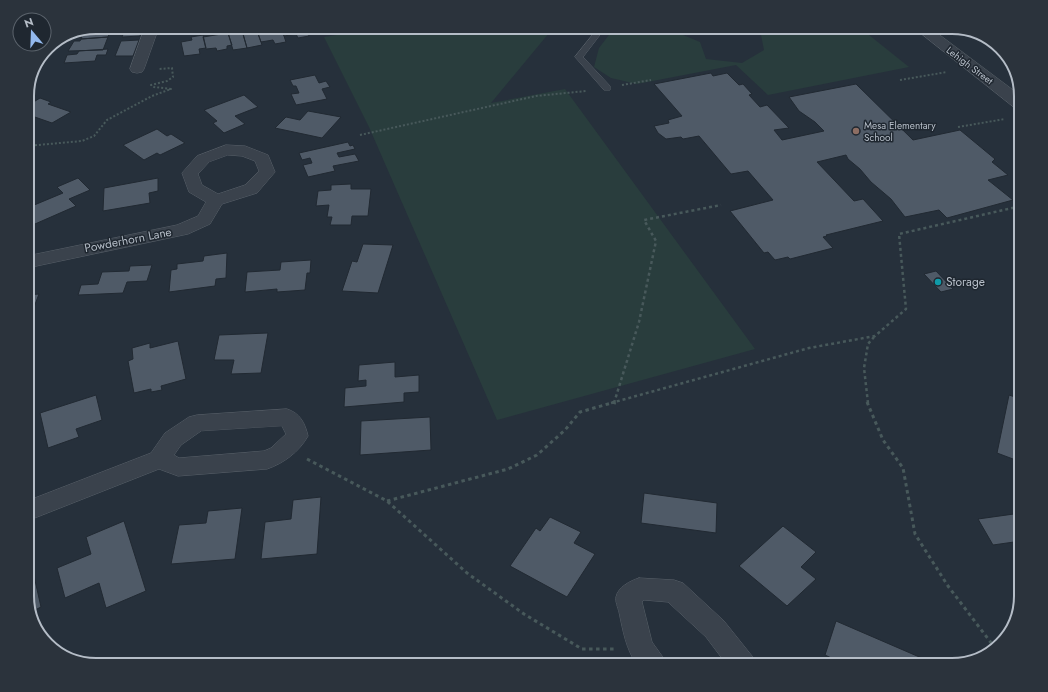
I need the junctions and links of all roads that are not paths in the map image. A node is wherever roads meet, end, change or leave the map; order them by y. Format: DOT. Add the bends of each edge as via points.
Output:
graph roads {
  1 [pos="150,34"];
  2 [pos="597,34"];
  3 [pos="929,34"];
  4 [pos="137,69"];
  5 [pos="607,88"];
  6 [pos="1014,99"];
  7 [pos="216,200"];
  8 [pos="34,261"];
  9 [pos="159,459"];
  10 [pos="34,508"];
  11 [pos="647,657"];
  12 [pos="738,658"];
  1 -- 4 [label="street"];
  2 -- 5 [label="lane" via="579,57"];
  3 -- 6 [label="street, Lehigh Street"];
  7 -- 8 [label="street, Powderhorn Lane" via="204,220 182,230"];
  9 -- 9 [label="street" via="173,439 198,423 288,417 297,436 286,448 267,460 178,467"];
  9 -- 10 [label="street"];
  11 -- 12 [label="street" via="637,637 628,598 639,589 674,591 715,629"];
}
